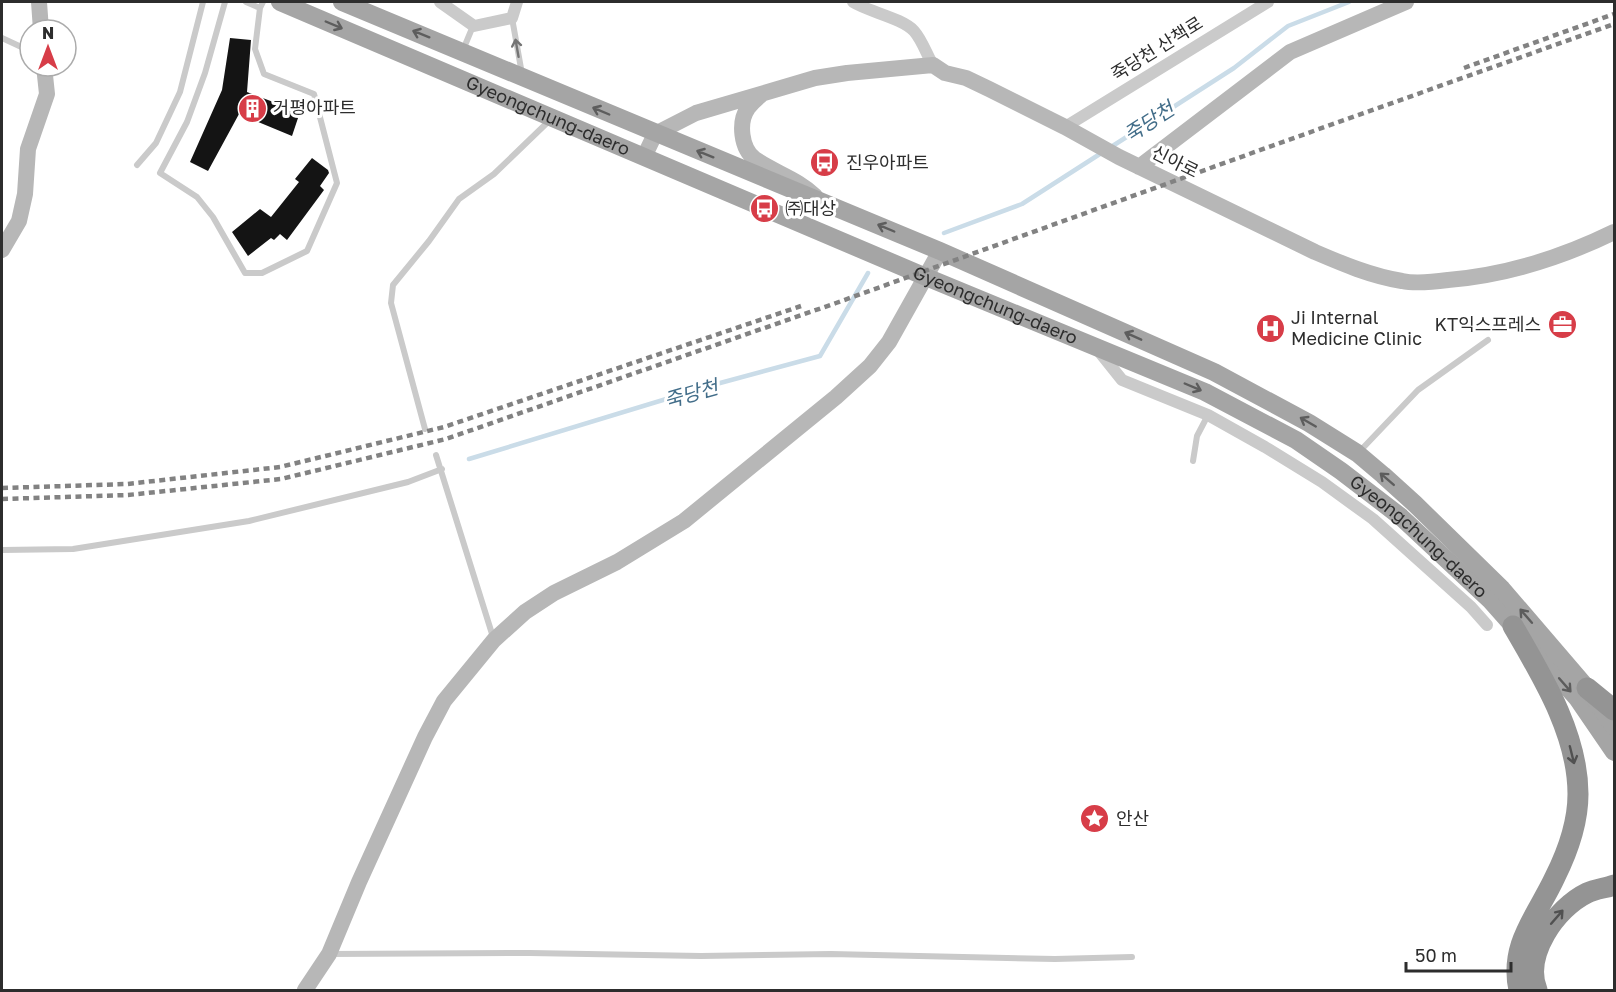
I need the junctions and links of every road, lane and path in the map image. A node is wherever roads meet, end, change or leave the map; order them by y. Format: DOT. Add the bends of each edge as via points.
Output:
graph roads {
  1 [pos="39,2"];
  2 [pos="203,2"];
  3 [pos="225,2"];
  4 [pos="246,2"];
  5 [pos="280,2"];
  6 [pos="342,2"];
  7 [pos="440,2"];
  8 [pos="517,2"];
  9 [pos="853,2"];
  10 [pos="1268,2"];
  11 [pos="1406,2"];
  12 [pos="262,5"];
  13 [pos="40,18"];
  14 [pos="512,18"];
  15 [pos="474,26"];
  16 [pos="2,38"];
  17 [pos="18,45"];
  18 [pos="463,51"];
  19 [pos="933,65"];
  20 [pos="522,77"];
  21 [pos="45,78"];
  22 [pos="762,93"];
  23 [pos="552,118"];
  24 [pos="1065,127"];
  25 [pos="655,134"];
  26 [pos="644,157"];
  27 [pos="137,165"];
  28 [pos="1139,166"];
  29 [pos="820,201"];
  30 [pos="1614,232"];
  31 [pos="2,250"];
  32 [pos="940,251"];
  33 [pos="926,277"];
  34 [pos="1488,340"];
  35 [pos="1095,346"];
  36 [pos="1208,416"];
  37 [pos="425,429"];
  38 [pos="1358,453"];
  39 [pos="436,455"];
  40 [pos="1193,461"];
  41 [pos="442,469"];
  42 [pos="1341,471"];
  43 [pos="1329,488"];
  44 [pos="2,550"];
  45 [pos="1487,625"];
  46 [pos="1513,626"];
  47 [pos="494,640"];
  48 [pos="1587,688"];
  49 [pos="1614,710"];
  50 [pos="1614,727"];
  51 [pos="1614,752"];
  52 [pos="1614,885"];
  53 [pos="329,954"];
  54 [pos="1132,957"];
  55 [pos="305,990"];
  56 [pos="1519,990"];
  57 [pos="1537,990"];
  1 -- 13 [label="street"];
  2 -- 27 [label="lane" via="180,92 156,143"];
  3 -- 12 [label="lane" via="187,122 160,173 197,197 245,273 262,273 307,251 337,183 314,94 264,74 255,49"];
  4 -- 12 [label="lane"];
  5 -- 23 [label="main road, Gyeongchung-daero, one-way"];
  18 -- 6 [label="main road, Gyeongchung-daero, one-way"];
  7 -- 15 [label="street"];
  8 -- 14 [label="street"];
  9 -- 19 [label="street" via="914,30"];
  10 -- 24 [label="street, 죽당천 산책로"];
  11 -- 28 [label="street" via="1290,52"];
  14 -- 15 [label="street"];
  20 -- 14 [label="lane, one-way"];
  15 -- 18 [label="lane"];
  16 -- 17 [label="lane"];
  18 -- 20 [label="main road, Gyeongchung-daero"];
  19 -- 22 [label="street, 신아로" via="826,76"];
  19 -- 24 [label="street, 신아로" via="945,74 966,78"];
  25 -- 20 [label="main road, Gyeongchung-daero, one-way"];
  21 -- 31 [label="street" via="47,94 28,149 19,221"];
  22 -- 25 [label="street, 신아로" via="696,113"];
  22 -- 29 [label="street" via="746,110 742,126 744,143 754,159 808,188"];
  23 -- 26 [label="main road, Gyeongchung-daero"];
  23 -- 37 [label="lane" via="494,174 459,199 393,285 391,303"];
  24 -- 28 [label="street, 신아로"];
  25 -- 26 [label="street"];
  29 -- 25 [label="main road, Gyeongchung-daero, one-way"];
  26 -- 33 [label="main road, Gyeongchung-daero"];
  28 -- 30 [label="street, 신아로" via="1347,266 1404,282 1473,278 1511,271 1576,250"];
  32 -- 29 [label="main road, Gyeongchung-daero, one-way"];
  32 -- 33 [label="street"];
  38 -- 32 [label="main road, Gyeongchung-daero, one-way" via="1214,372"];
  33 -- 35 [label="main road, Gyeongchung-daero"];
  33 -- 47 [label="street" via="889,342 836,397 684,521 617,562 554,593"];
  34 -- 38 [label="lane" via="1418,390"];
  35 -- 36 [label="street" via="1122,380"];
  35 -- 42 [label="main road, Gyeongchung-daero, one-way" via="1205,392 1296,440"];
  36 -- 40 [label="lane" via="1197,436"];
  36 -- 43 [label="street"];
  38 -- 42 [label="street"];
  48 -- 38 [label="main road, Gyeongchung-daero, one-way" via="1502,589"];
  39 -- 41 [label="lane"];
  41 -- 44 [label="lane" via="408,482 249,521 73,549"];
  41 -- 47 [label="lane"];
  42 -- 43 [label="street"];
  42 -- 46 [label="main road, Gyeongchung-daero" via="1401,517"];
  43 -- 45 [label="street" via="1373,519"];
  46 -- 51 [label="main road, Gyeongchung-daero, one-way" via="1577,698"];
  46 -- 56 [label="highway, one-way" via="1554,700 1574,763 1578,793 1567,849 1520,947 1516,977"];
  47 -- 53 [label="street" via="444,701 424,737"];
  48 -- 49 [label="highway"];
  48 -- 50 [label="main road, Gyeongchung-daero"];
  57 -- 52 [label="highway, one-way" via="1536,956 1546,929 1565,907 1587,893"];
  53 -- 54 [label="lane"];
  53 -- 55 [label="street"];
}
